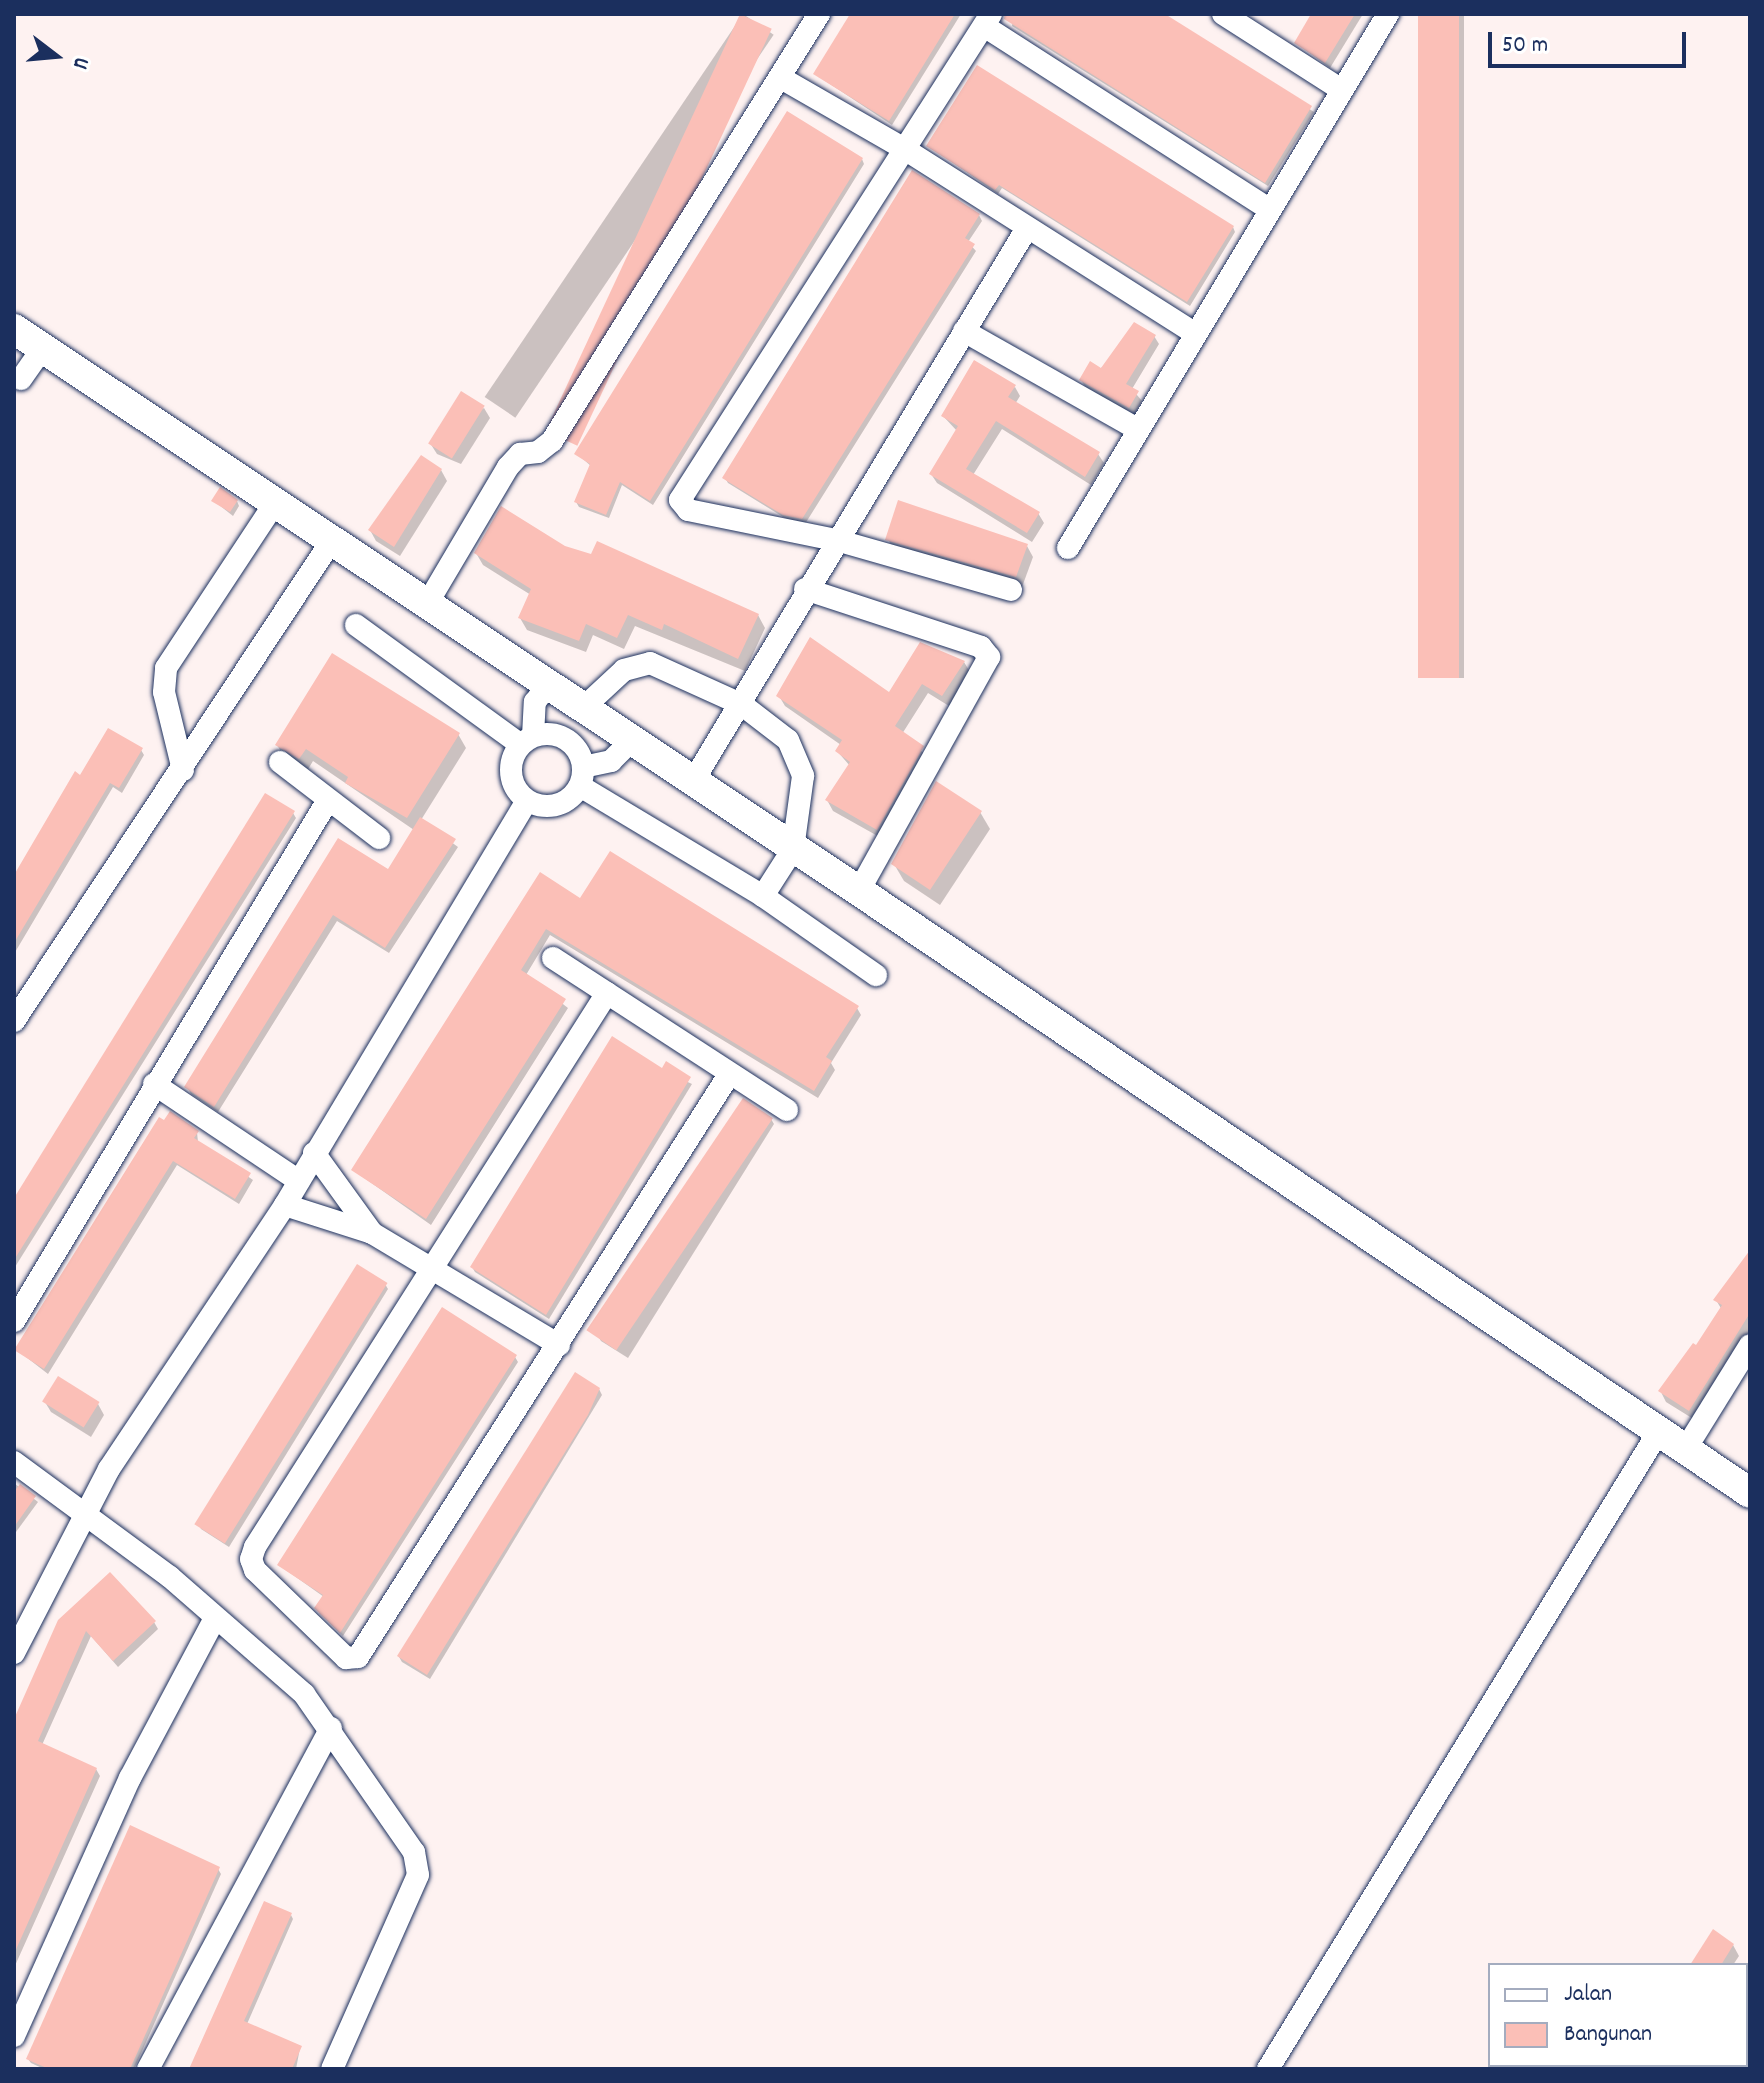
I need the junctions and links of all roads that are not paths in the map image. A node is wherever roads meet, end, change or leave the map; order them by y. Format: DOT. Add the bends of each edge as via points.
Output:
graph roads {
  1 [pos="819,14"];
  2 [pos="1223,14"];
  3 [pos="1388,14"];
  4 [pos="987,20"];
  5 [pos="781,78"];
  6 [pos="1342,90"];
  7 [pos="906,150"];
  8 [pos="1269,209"];
  9 [pos="1027,228"];
  10 [pos="14,329"];
  11 [pos="964,331"];
  12 [pos="1194,333"];
  13 [pos="43,348"];
  14 [pos="16,382"];
  15 [pos="1137,429"];
  16 [pos="276,501"];
  17 [pos="332,540"];
  18 [pos="831,548"];
  19 [pos="1068,548"];
  20 [pos="808,585"];
  21 [pos="1011,590"];
  22 [pos="427,604"];
  23 [pos="356,625"];
  24 [pos="548,685"];
  25 [pos="741,704"];
  26 [pos="582,709"];
  27 [pos="527,740"];
  28 [pos="630,742"];
  29 [pos="280,762"];
  30 [pos="183,770"];
  31 [pos="581,777"];
  32 [pos="692,783"];
  33 [pos="328,800"];
  34 [pos="527,801"];
  35 [pos="379,838"];
  36 [pos="793,849"];
  37 [pos="859,891"];
  38 [pos="763,896"];
  39 [pos="553,958"];
  40 [pos="876,975"];
  41 [pos="607,993"];
  42 [pos="14,1021"];
  43 [pos="730,1073"];
  44 [pos="154,1084"];
  45 [pos="787,1110"];
  46 [pos="314,1153"];
  47 [pos="299,1181"];
  48 [pos="285,1205"];
  49 [pos="372,1233"];
  50 [pos="433,1270"];
  51 [pos="14,1321"];
  52 [pos="559,1345"];
  53 [pos="1750,1345"];
  54 [pos="1659,1431"];
  55 [pos="1685,1450"];
  56 [pos="14,1462"];
  57 [pos="1750,1493"];
  58 [pos="88,1504"];
  59 [pos="215,1618"];
  60 [pos="14,1653"];
  61 [pos="331,1728"];
  62 [pos="14,2036"];
  63 [pos="148,2069"];
  64 [pos="332,2069"];
  65 [pos="1268,2069"];
  1 -- 5 [label="street"];
  2 -- 6 [label="street"];
  3 -- 6 [label="street"];
  4 -- 7 [label="street"];
  4 -- 8 [label="street"];
  5 -- 7 [label="street"];
  5 -- 22 [label="street" via="552,441 538,452 520,454 508,467"];
  6 -- 8 [label="street"];
  7 -- 9 [label="street"];
  7 -- 18 [label="street" via="681,496 688,510"];
  8 -- 12 [label="street"];
  9 -- 11 [label="street"];
  9 -- 12 [label="street"];
  10 -- 13 [label="street"];
  11 -- 15 [label="street"];
  11 -- 18 [label="street"];
  12 -- 15 [label="street"];
  13 -- 14 [label="street"];
  13 -- 16 [label="street"];
  15 -- 19 [label="street"];
  16 -- 17 [label="street"];
  16 -- 30 [label="street" via="166,668 164,692"];
  17 -- 22 [label="street"];
  17 -- 30 [label="street"];
  18 -- 20 [label="street"];
  18 -- 21 [label="street"];
  20 -- 25 [label="street"];
  20 -- 37 [label="street" via="981,647 989,657"];
  22 -- 24 [label="street"];
  23 -- 27 [label="street"];
  24 -- 26 [label="street"];
  24 -- 27 [label="street" via="535,702"];
  25 -- 26 [label="street" via="650,663 624,670"];
  25 -- 32 [label="street"];
  25 -- 36 [label="street" via="788,740 801,764"];
  26 -- 28 [label="street"];
  27 -- 31 [label="street" via="550,733 566,739"];
  27 -- 34 [label="street" via="513,755 512,781"];
  28 -- 31 [label="street" via="611,761"];
  28 -- 32 [label="street"];
  29 -- 33 [label="street"];
  30 -- 42 [label="street"];
  31 -- 34 [label="street" via="557,805"];
  31 -- 38 [label="street"];
  32 -- 36 [label="street"];
  33 -- 35 [label="street"];
  33 -- 44 [label="street"];
  34 -- 46 [label="street"];
  36 -- 37 [label="street"];
  36 -- 38 [label="street"];
  37 -- 54 [label="street"];
  38 -- 40 [label="street"];
  39 -- 41 [label="street"];
  41 -- 43 [label="street"];
  41 -- 50 [label="street"];
  43 -- 45 [label="street"];
  43 -- 52 [label="street"];
  44 -- 47 [label="street"];
  44 -- 51 [label="street"];
  46 -- 47 [label="street"];
  46 -- 49 [label="street"];
  47 -- 48 [label="street"];
  48 -- 49 [label="street"];
  48 -- 58 [label="street"];
  49 -- 50 [label="street"];
  50 -- 52 [label="street"];
  50 -- 52 [label="street" via="251,1559 255,1570 346,1658 358,1657"];
  53 -- 55 [label="street"];
  54 -- 55 [label="street"];
  54 -- 65 [label="street"];
  55 -- 57 [label="street"];
  56 -- 58 [label="street"];
  58 -- 59 [label="street"];
  58 -- 60 [label="street"];
  59 -- 61 [label="street" via="304,1694"];
  59 -- 62 [label="street" via="130,1778"];
  61 -- 63 [label="street"];
  61 -- 64 [label="street" via="414,1852 418,1875"];
}
